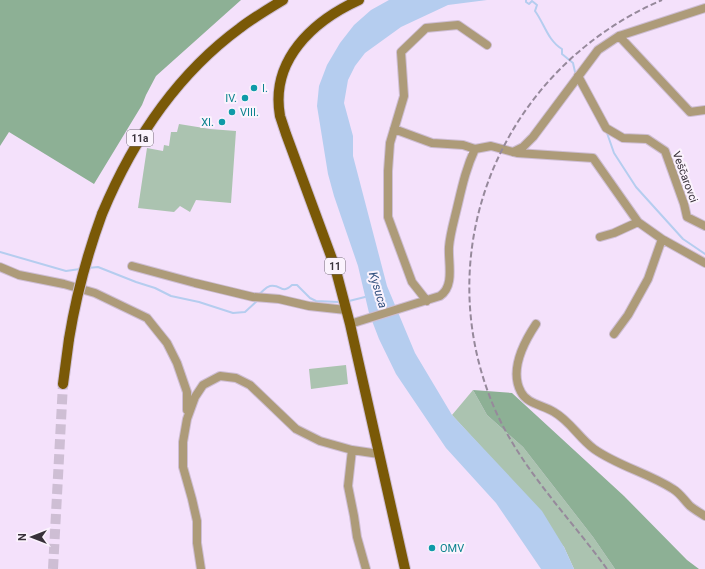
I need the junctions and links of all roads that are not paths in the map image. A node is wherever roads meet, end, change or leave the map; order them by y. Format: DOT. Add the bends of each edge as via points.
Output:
graph roads {
  1 [pos="283,0"];
  2 [pos="359,0"];
  3 [pos="705,8"];
  4 [pos="619,36"];
  5 [pos="487,45"];
  6 [pos="578,76"];
  7 [pos="705,110"];
  8 [pos="394,129"];
  9 [pos="475,149"];
  10 [pos="509,152"];
  11 [pos="638,222"];
  12 [pos="705,226"];
  13 [pos="600,237"];
  14 [pos="662,239"];
  15 [pos="705,263"];
  16 [pos="132,266"];
  17 [pos="0,267"];
  18 [pos="427,301"];
  19 [pos="346,310"];
  20 [pos="350,324"];
  21 [pos="536,324"];
  22 [pos="614,334"];
  23 [pos="63,384"];
  24 [pos="187,419"];
  25 [pos="352,450"];
  26 [pos="379,454"];
  27 [pos="705,516"];
  28 [pos="201,569"];
  29 [pos="366,569"];
  30 [pos="404,569"];
  1 -- 23 [label="main road, 11a, bridge" via="239,29 191,72 162,106 136,144 102,214 82,273"];
  2 -- 19 [label="main road, 11" via="323,21 298,45 282,79 279,105 286,134 335,267"];
  3 -- 4 [label="street"];
  4 -- 6 [label="street" via="598,50"];
  4 -- 7 [label="street" via="690,112"];
  5 -- 8 [label="street" via="458,25 426,28 401,52 404,96"];
  6 -- 10 [label="street" via="527,144 517,151"];
  6 -- 12 [label="street, Veščarovci" via="606,128 623,138 648,139 665,151 687,217"];
  8 -- 9 [label="street" via="432,143 463,145"];
  8 -- 18 [label="street" via="388,170 388,217 412,282"];
  9 -- 10 [label="street" via="491,146"];
  9 -- 18 [label="street" via="467,166 451,234 449,284 446,292"];
  10 -- 11 [label="street" via="593,158"];
  11 -- 13 [label="street"];
  11 -- 14 [label="street"];
  14 -- 15 [label="street"];
  14 -- 22 [label="street" via="648,279"];
  16 -- 19 [label="street" via="253,297"];
  17 -- 24 [label="street" via="18,275 95,293 146,318 167,343 177,363 188,392"];
  18 -- 20 [label="street"];
  19 -- 20 [label="main road, 11"];
  20 -- 26 [label="main road, 11"];
  21 -- 27 [label="street" via="528,336 518,363 518,384 525,398 562,418 583,439 606,456 673,489"];
  24 -- 25 [label="street" via="195,397 203,385 220,376 236,378 250,385 296,428 320,441"];
  24 -- 28 [label="street" via="183,442 183,467 197,521"];
  25 -- 26 [label="street"];
  25 -- 29 [label="street" via="348,486 357,537"];
  26 -- 30 [label="main road, 11"];
}
